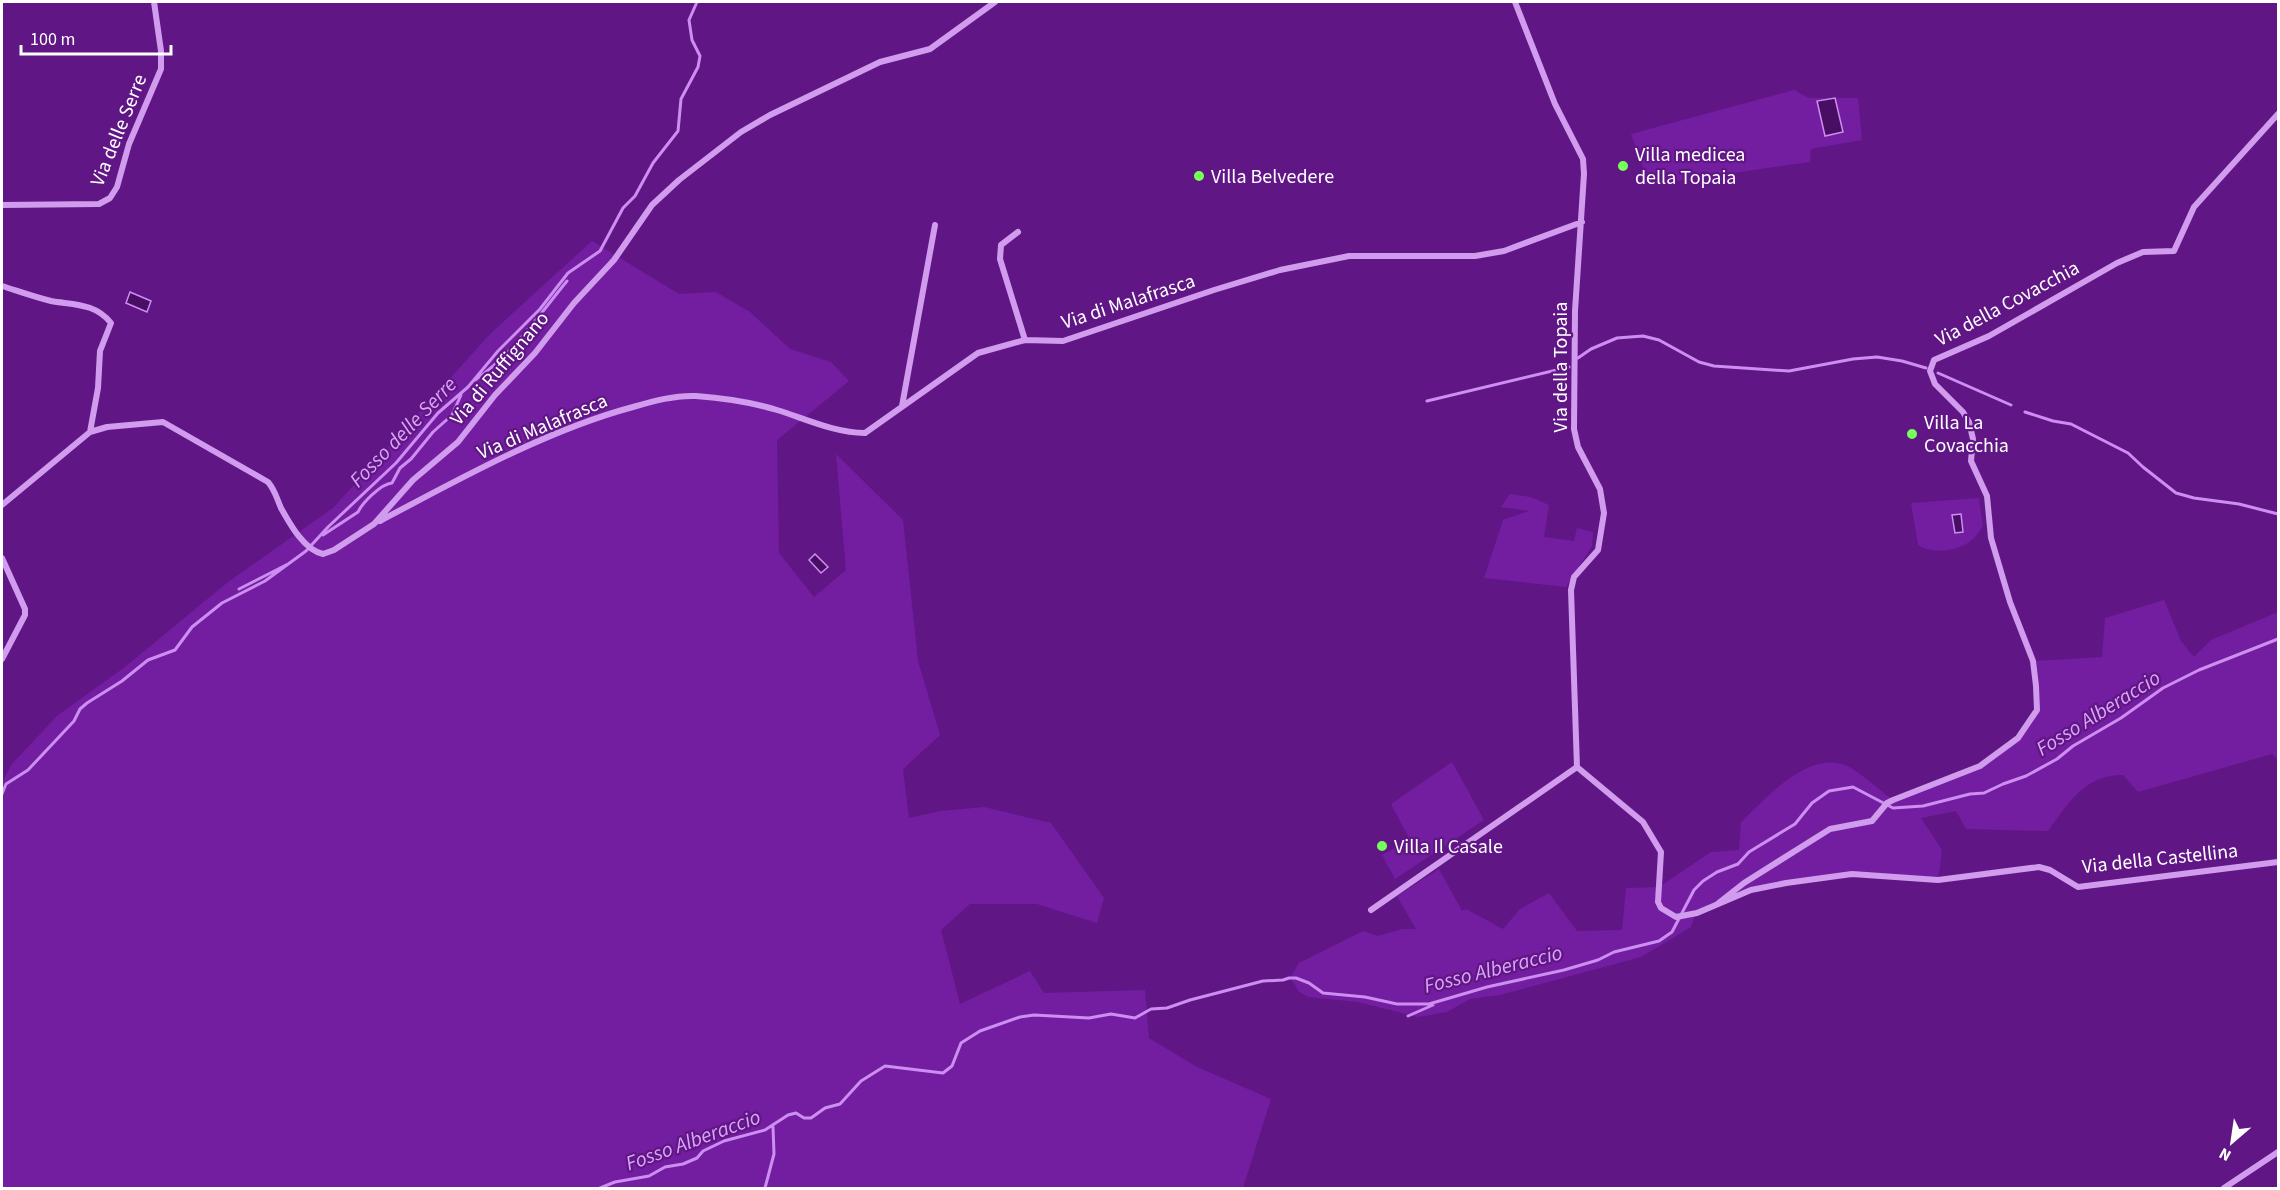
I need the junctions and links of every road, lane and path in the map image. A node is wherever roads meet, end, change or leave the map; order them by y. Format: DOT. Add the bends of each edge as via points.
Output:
graph roads {
  1 [pos="154,2"];
  2 [pos="995,2"];
  3 [pos="1515,2"];
  4 [pos="2278,114"];
  5 [pos="2,205"];
  6 [pos="1582,222"];
  7 [pos="935,225"];
  8 [pos="1018,232"];
  9 [pos="2,285"];
  10 [pos="1025,340"];
  11 [pos="902,406"];
  12 [pos="90,432"];
  13 [pos="2,505"];
  14 [pos="374,524"];
  15 [pos="2,558"];
  16 [pos="2,659"];
  17 [pos="1577,767"];
  18 [pos="2278,862"];
  19 [pos="1716,905"];
  20 [pos="1371,910"];
  21 [pos="2278,1152"];
  22 [pos="2224,1188"];
  1 -- 5 [label="street, Via delle Serre" via="161,69 110,198 99,204"];
  2 -- 14 [label="street, Via di Ruffignano" via="930,49 880,62 770,115 741,132 679,180 652,205 614,260 458,442 413,480"];
  3 -- 6 [label="street, Via della Topaia" via="1555,104 1583,159"];
  4 -- 19 [label="street, Via della Covacchia" via="2194,207 2174,251 2143,252 2117,263 2016,322 1934,360 1930,371 1935,384 1969,422 1973,439 1971,461 1987,496 1991,538 2033,661 2037,710 2018,738 1980,766 1887,803 1872,821 1830,829"];
  6 -- 10 [label="street, Via di Malafrasca" via="1504,251 1475,256 1349,256 1280,270 1063,342"];
  6 -- 17 [label="street, Via della Topaia" via="1575,311 1574,429 1578,447 1600,489 1604,513 1598,550 1574,577 1571,590"];
  7 -- 11 [label="street"];
  8 -- 10 [label="street" via="1001,245 1000,259"];
  9 -- 12 [label="street" via="90,307 111,323 100,351"];
  10 -- 11 [label="street, Via di Malafrasca" via="978,353"];
  11 -- 14 [label="street, Via di Malafrasca" via="865,433 851,433 730,400 694,396 658,400 585,421 459,479"];
  12 -- 13 [label="street, Via di Ruffignano"];
  12 -- 14 [label="street, Via di Ruffignano" via="157,421 170,425 268,482 305,543 322,554"];
  15 -- 16 [label="street" via="26,609"];
  17 -- 19 [label="street, Via della Castellina" via="1651,833 1661,852 1661,908 1676,917"];
  17 -- 20 [label="street"];
  18 -- 19 [label="street, Via della Castellina" via="2078,887 2039,867 1938,880 1852,874 1770,885"];
  21 -- 22 [label="street"];
}
